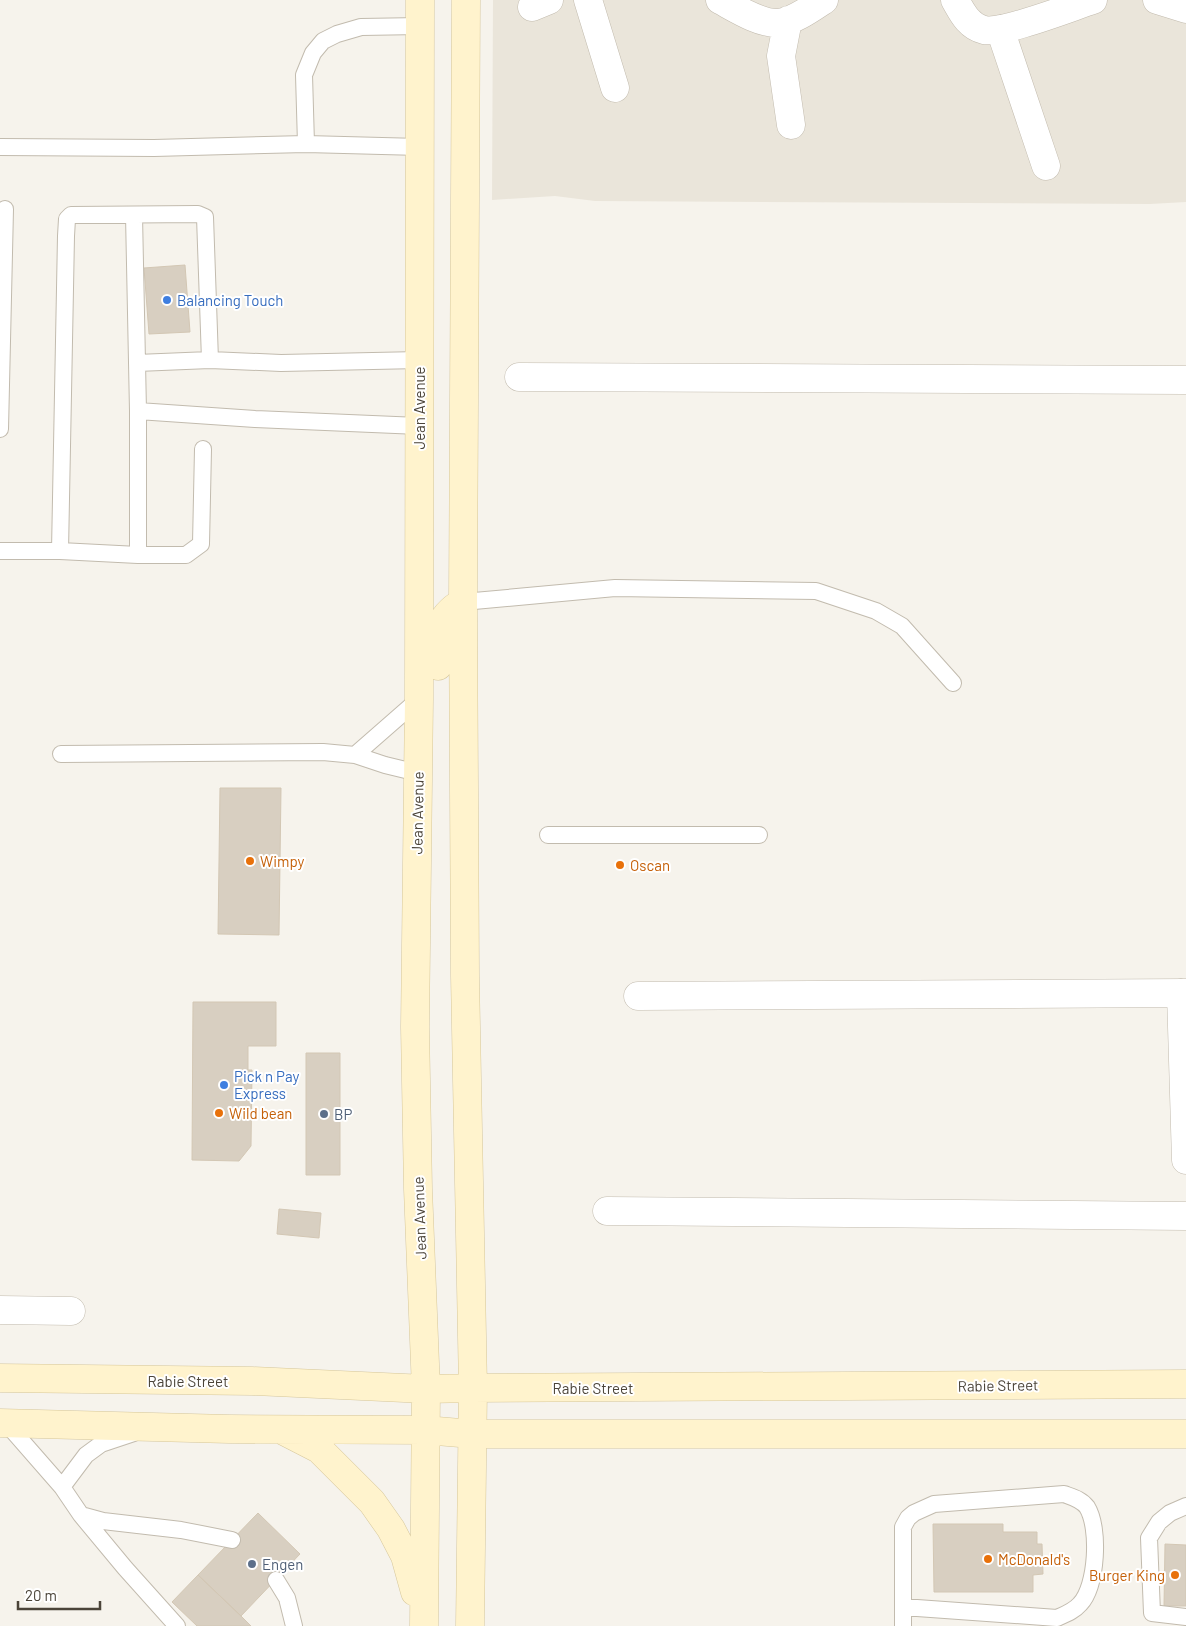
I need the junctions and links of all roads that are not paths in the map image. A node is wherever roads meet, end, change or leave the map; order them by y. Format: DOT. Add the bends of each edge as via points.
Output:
graph roads {
  1 [pos="466,0"];
  2 [pos="588,0"];
  3 [pos="720,0"];
  4 [pos="824,0"];
  5 [pos="955,0"];
  6 [pos="1092,0"];
  7 [pos="1157,0"];
  8 [pos="1186,9"];
  9 [pos="420,13"];
  10 [pos="788,20"];
  11 [pos="1000,29"];
  12 [pos="616,88"];
  13 [pos="792,125"];
  14 [pos="306,144"];
  15 [pos="0,147"];
  16 [pos="420,147"];
  17 [pos="1046,166"];
  18 [pos="5,208"];
  19 [pos="134,214"];
  20 [pos="210,360"];
  21 [pos="419,360"];
  22 [pos="137,363"];
  23 [pos="519,377"];
  24 [pos="1186,380"];
  25 [pos="138,411"];
  26 [pos="419,426"];
  27 [pos="0,429"];
  28 [pos="203,449"];
  29 [pos="0,551"];
  30 [pos="60,551"];
  31 [pos="138,556"];
  32 [pos="463,602"];
  33 [pos="953,683"];
  34 [pos="419,699"];
  35 [pos="61,754"];
  36 [pos="355,755"];
  37 [pos="418,773"];
  38 [pos="548,835"];
  39 [pos="759,835"];
  40 [pos="1183,993"];
  41 [pos="638,996"];
  42 [pos="1186,1160"];
  43 [pos="608,1211"];
  44 [pos="1186,1216"];
  45 [pos="0,1310"];
  46 [pos="72,1310"];
  47 [pos="0,1378"];
  48 [pos="1186,1384"];
  49 [pos="472,1388"];
  50 [pos="426,1390"];
  51 [pos="3,1423"];
  52 [pos="152,1426"];
  53 [pos="280,1428"];
  54 [pos="425,1430"];
  55 [pos="472,1434"];
  56 [pos="1186,1434"];
  57 [pos="62,1487"];
  58 [pos="1186,1506"];
  59 [pos="81,1515"];
  60 [pos="232,1540"];
  61 [pos="276,1580"];
  62 [pos="903,1607"];
  63 [pos="1186,1617"];
  64 [pos="1152,1620"];
  65 [pos="424,1625"];
  66 [pos="177,1626"];
  67 [pos="294,1626"];
  68 [pos="470,1626"];
  69 [pos="903,1626"];
  1 -- 32 [label="main road"];
  2 -- 12 [label="street"];
  3 -- 10 [label="street" via="758,19 778,23"];
  4 -- 10 [label="street"];
  5 -- 11 [label="street" via="966,20 983,30"];
  6 -- 11 [label="street"];
  7 -- 8 [label="street"];
  9 -- 14 [label="lane" via="336,34 313,52 304,75"];
  9 -- 16 [label="main road, Jean Avenue"];
  10 -- 13 [label="street" via="782,56"];
  11 -- 17 [label="street"];
  14 -- 15 [label="lane" via="154,148"];
  14 -- 16 [label="lane"];
  16 -- 21 [label="main road, Jean Avenue"];
  18 -- 27 [label="lane"];
  19 -- 20 [label="lane" via="198,214 205,217"];
  19 -- 22 [label="lane"];
  19 -- 30 [label="lane" via="79,214 67,219"];
  20 -- 21 [label="lane" via="281,363"];
  20 -- 22 [label="lane"];
  21 -- 26 [label="main road, Jean Avenue"];
  22 -- 25 [label="lane"];
  23 -- 24 [label="street"];
  25 -- 26 [label="lane"];
  25 -- 31 [label="lane"];
  26 -- 34 [label="main road, Jean Avenue"];
  28 -- 31 [label="lane" via="201,544 186,555"];
  29 -- 30 [label="lane"];
  30 -- 31 [label="lane"];
  32 -- 33 [label="lane" via="614,588 816,591 876,611 902,626"];
  32 -- 37 [label="main road" via="442,620 438,628 436,755 433,764"];
  32 -- 49 [label="main road"];
  34 -- 36 [label="lane"];
  34 -- 37 [label="main road, Jean Avenue"];
  35 -- 36 [label="lane" via="323,752"];
  36 -- 37 [label="lane"];
  37 -- 50 [label="main road, Jean Avenue" via="415,1027"];
  38 -- 39 [label="lane"];
  40 -- 41 [label="street"];
  40 -- 42 [label="street"];
  43 -- 44 [label="street"];
  45 -- 46 [label="street"];
  47 -- 50 [label="main road, Rabie Street" via="252,1381"];
  48 -- 49 [label="main road, Rabie Street"];
  49 -- 50 [label="main road, Rabie Street"];
  49 -- 55 [label="main road"];
  50 -- 54 [label="main road, Jean Avenue"];
  51 -- 52 [label="main road"];
  51 -- 57 [label="lane"];
  52 -- 53 [label="main road"];
  52 -- 57 [label="lane" via="101,1444 86,1455"];
  53 -- 54 [label="main road"];
  53 -- 65 [label="main road" via="319,1449 372,1502 405,1556"];
  54 -- 55 [label="main road"];
  54 -- 65 [label="main road, Jean Avenue"];
  55 -- 56 [label="main road"];
  55 -- 68 [label="main road"];
  57 -- 59 [label="lane"];
  58 -- 64 [label="lane" via="1159,1522 1149,1538"];
  59 -- 60 [label="lane"];
  59 -- 66 [label="lane"];
  61 -- 67 [label="lane" via="287,1598"];
  62 -- 62 [label="lane" via="903,1527 914,1513 934,1504 1064,1494 1086,1506 1096,1540 1093,1567 1088,1592 1070,1613 1057,1618"];
  62 -- 69 [label="lane"];
  63 -- 64 [label="lane"];
}
